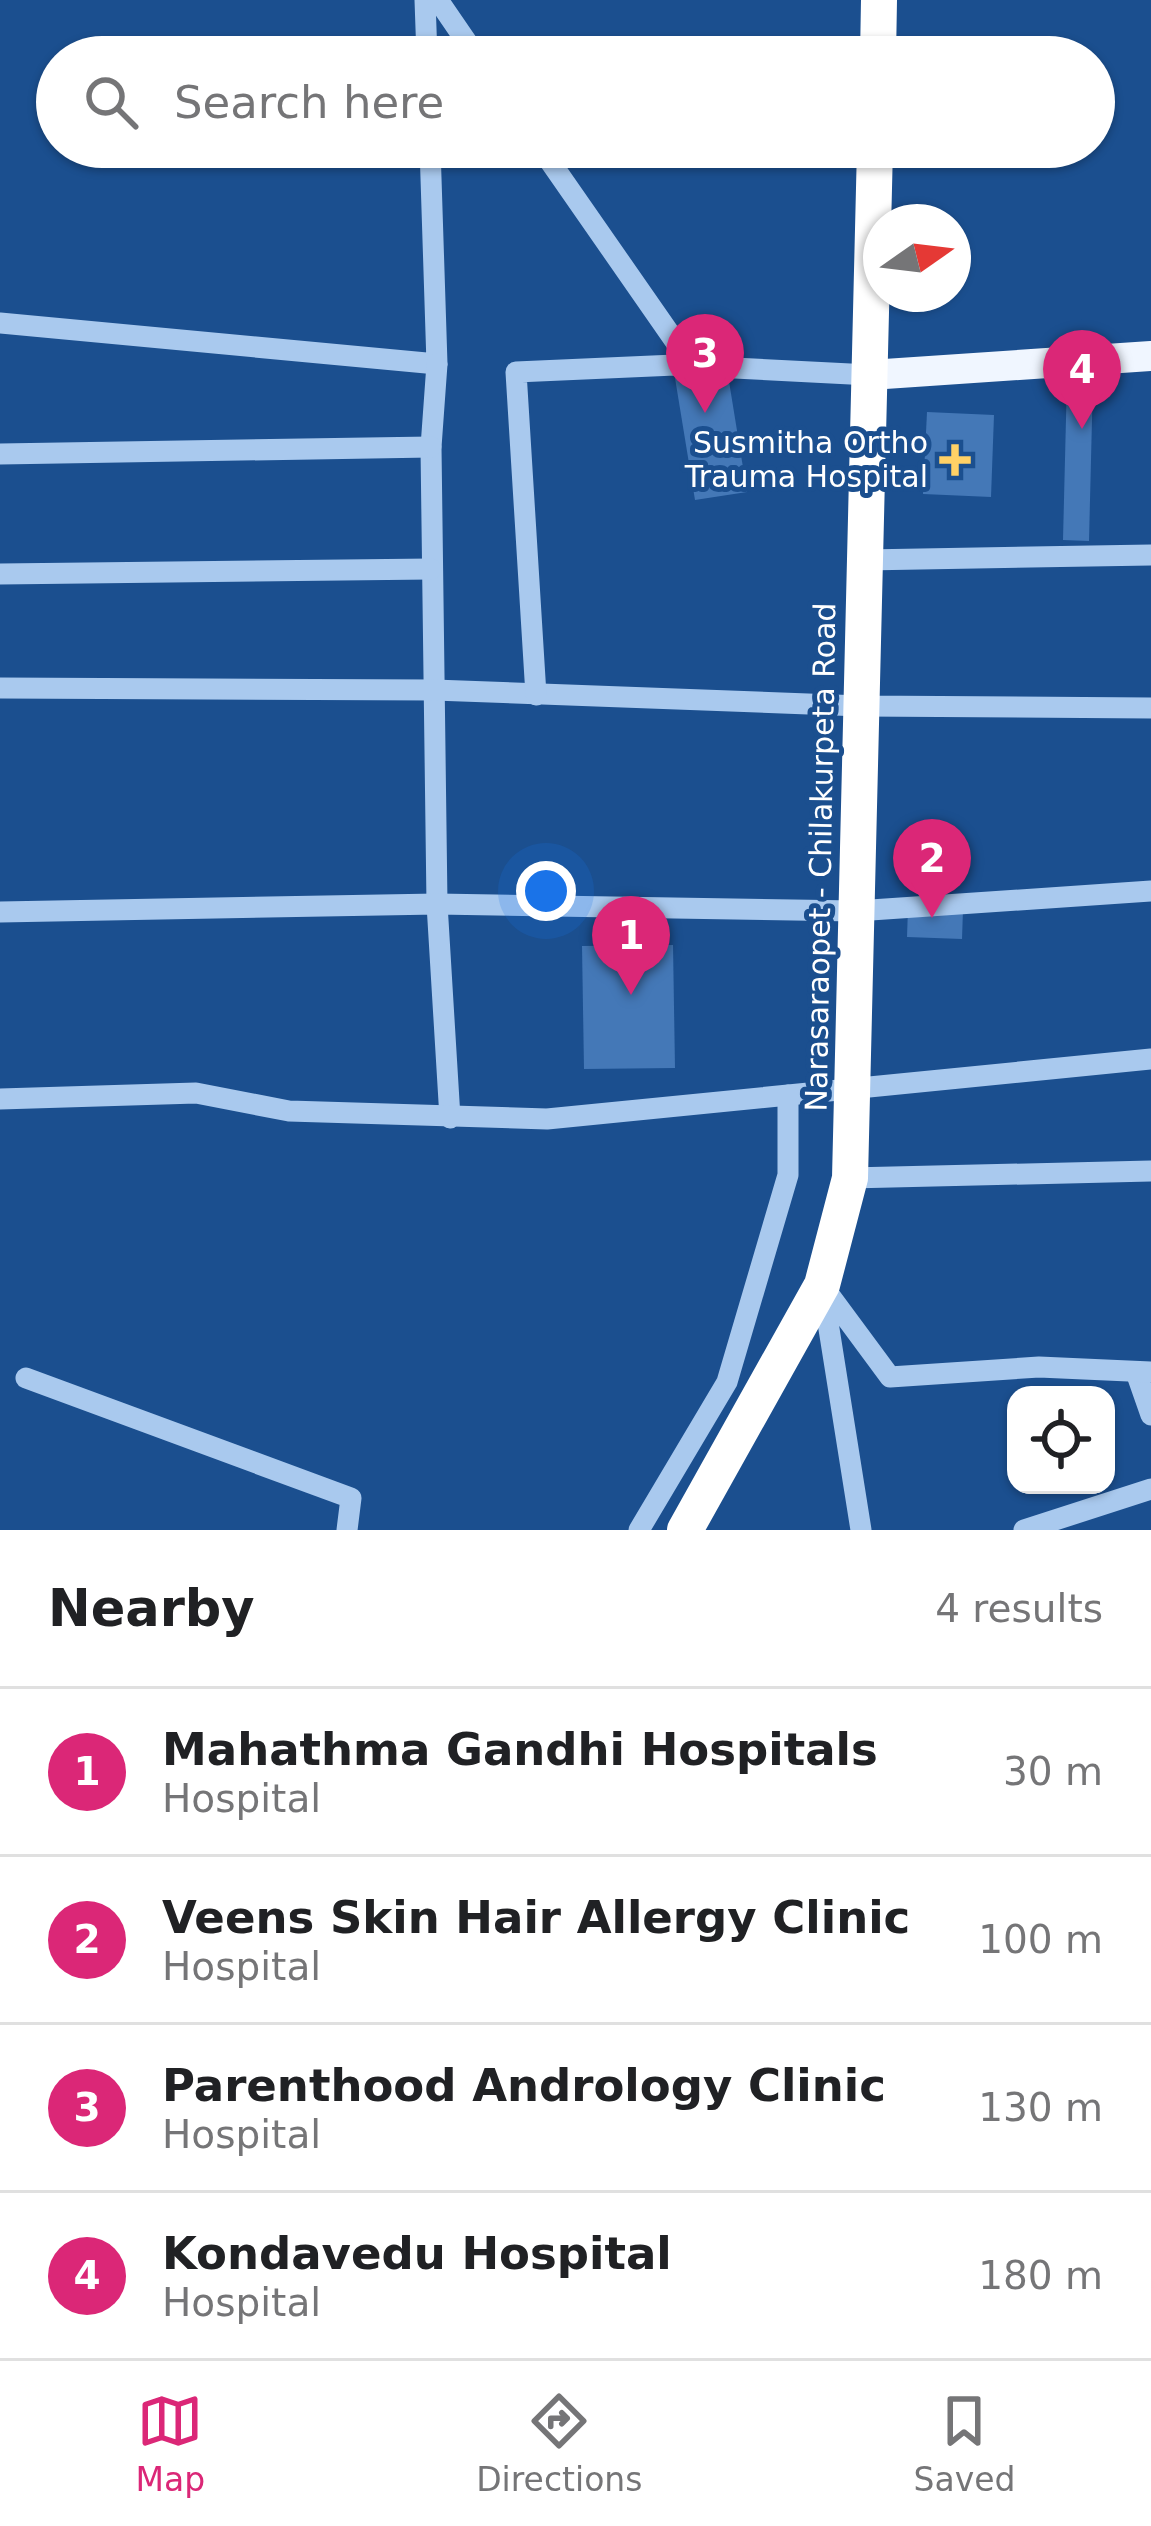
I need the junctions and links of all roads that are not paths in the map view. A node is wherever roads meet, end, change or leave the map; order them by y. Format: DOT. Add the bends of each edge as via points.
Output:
graph roads {
  1 [pos="425,0"];
  2 [pos="438,0"];
  3 [pos="879,0"];
  4 [pos="426,36"];
  5 [pos="463,36"];
  6 [pos="878,36"];
  7 [pos="431,168"];
  8 [pos="555,168"];
  9 [pos="875,168"];
  10 [pos="0,322"];
  11 [pos="1151,356"];
  12 [pos="437,364"];
  13 [pos="693,367"];
  14 [pos="870,376"];
  15 [pos="431,447"];
  16 [pos="0,454"];
  17 [pos="1151,556"];
  18 [pos="865,560"];
  19 [pos="431,569"];
  20 [pos="0,574"];
  21 [pos="0,688"];
  22 [pos="434,690"];
  23 [pos="536,695"];
  24 [pos="861,706"];
  25 [pos="1151,708"];
  26 [pos="1151,890"];
  27 [pos="436,904"];
  28 [pos="856,911"];
  29 [pos="0,912"];
  30 [pos="1151,1059"];
  31 [pos="851,1088"];
  32 [pos="788,1094"];
  33 [pos="0,1100"];
  34 [pos="450,1118"];
  35 [pos="1151,1171"];
  36 [pos="850,1178"];
  37 [pos="823,1285"];
  38 [pos="1144,1374"];
  39 [pos="26,1378"];
  40 [pos="1151,1415"];
  41 [pos="1151,1489"];
  42 [pos="347,1530"];
  43 [pos="639,1530"];
  44 [pos="685,1530"];
  45 [pos="861,1530"];
  46 [pos="1024,1530"];
  1 -- 4 [label="street"];
  2 -- 5 [label="street"];
  3 -- 6 [label="highway"];
  7 -- 12 [label="street"];
  8 -- 13 [label="street"];
  9 -- 14 [label="highway, Narasaraopet - Chilakurpeta Road"];
  10 -- 12 [label="street"];
  11 -- 14 [label="main road"];
  12 -- 15 [label="street"];
  13 -- 14 [label="street"];
  13 -- 23 [label="street" via="516,372"];
  14 -- 18 [label="highway, Narasaraopet - Chilakurpeta Road"];
  15 -- 16 [label="street"];
  15 -- 19 [label="street"];
  17 -- 18 [label="street"];
  18 -- 24 [label="highway, Narasaraopet - Chilakurpeta Road"];
  19 -- 20 [label="street"];
  19 -- 22 [label="street"];
  21 -- 22 [label="street"];
  22 -- 23 [label="street"];
  22 -- 27 [label="street"];
  23 -- 24 [label="street"];
  24 -- 25 [label="street"];
  24 -- 28 [label="highway, Narasaraopet - Chilakurpeta Road"];
  26 -- 28 [label="street"];
  27 -- 28 [label="street"];
  27 -- 29 [label="street"];
  27 -- 34 [label="street"];
  28 -- 31 [label="highway, Narasaraopet - Chilakurpeta Road"];
  30 -- 31 [label="street"];
  31 -- 32 [label="street"];
  31 -- 36 [label="highway, Narasaraopet - Chilakurpeta Road"];
  32 -- 34 [label="street" via="547,1119"];
  32 -- 43 [label="street" via="788,1174 727,1382"];
  33 -- 34 [label="street" via="196,1093 289,1112"];
  35 -- 36 [label="street"];
  36 -- 37 [label="highway, Narasaraopet - Chilakurpeta Road"];
  37 -- 38 [label="street" via="890,1377 1039,1367"];
  37 -- 44 [label="highway, Narasaraopet - Chilakurpeta Road"];
  37 -- 45 [label="street"];
  38 -- 40 [label="street"];
  39 -- 42 [label="street" via="351,1498"];
  41 -- 46 [label="street"];
}
